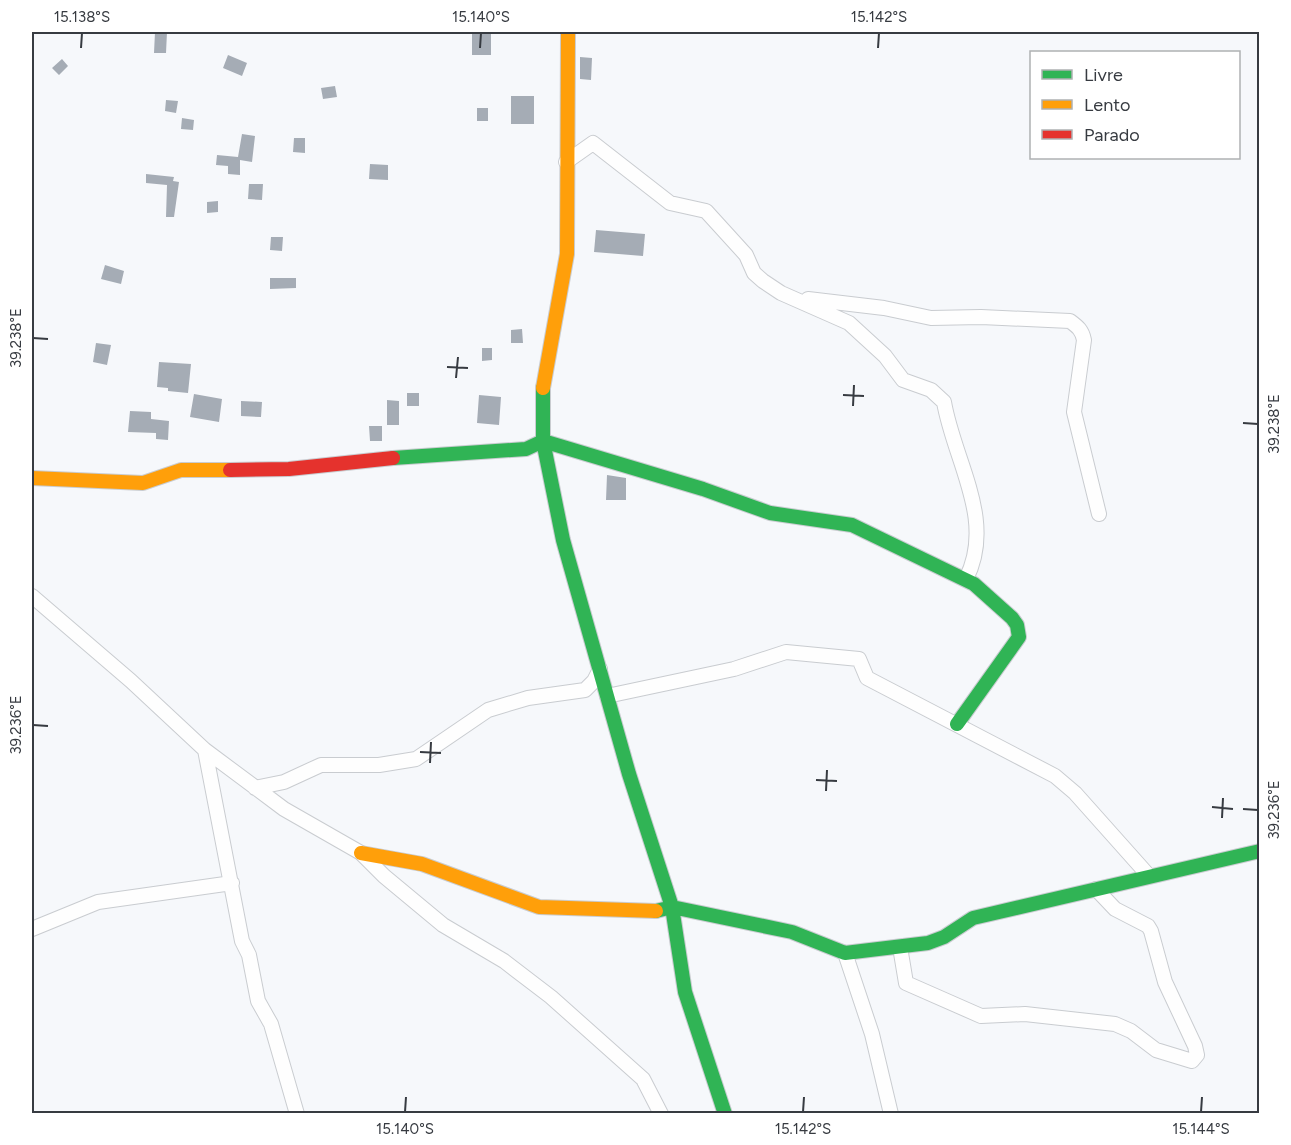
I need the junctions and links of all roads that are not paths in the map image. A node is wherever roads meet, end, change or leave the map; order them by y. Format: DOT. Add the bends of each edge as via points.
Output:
graph roads {
  1 [pos="568,32"];
  2 [pos="566,162"];
  3 [pos="788,296"];
  4 [pos="543,441"];
  5 [pos="32,478"];
  6 [pos="1099,514"];
  7 [pos="966,579"];
  8 [pos="32,596"];
  9 [pos="600,669"];
  10 [pos="607,696"];
  11 [pos="957,724"];
  12 [pos="205,750"];
  13 [pos="255,788"];
  14 [pos="1260,851"];
  15 [pos="361,853"];
  16 [pos="1149,876"];
  17 [pos="232,883"];
  18 [pos="1096,889"];
  19 [pos="672,907"];
  20 [pos="32,929"];
  21 [pos="900,947"];
  22 [pos="845,953"];
  23 [pos="297,1113"];
  24 [pos="661,1113"];
  25 [pos="725,1113"];
  26 [pos="891,1113"];
  1 -- 2 [label="street"];
  2 -- 3 [label="street" via="593,143 670,203 706,211 746,255 754,273"];
  2 -- 4 [label="street" via="567,254 542,396"];
  3 -- 6 [label="street" via="931,318 981,316 1070,321 1082,331 1084,340 1074,412"];
  3 -- 7 [label="street" via="849,323 903,380 931,390 944,402 977,516 974,557"];
  4 -- 5 [label="street" via="526,449 374,459 289,470 171,471 143,483"];
  4 -- 7 [label="street" via="770,513 852,525"];
  4 -- 9 [label="street" via="563,540"];
  7 -- 11 [label="street" via="1012,618 1019,637"];
  8 -- 12 [label="street"];
  9 -- 10 [label="street"];
  9 -- 13 [label="street" via="585,690 528,698 488,710 416,759 379,765 321,765 284,782"];
  10 -- 11 [label="street" via="734,669 786,652 859,659 867,678"];
  10 -- 19 [label="street"];
  11 -- 16 [label="street" via="1055,776"];
  12 -- 13 [label="street"];
  12 -- 17 [label="street"];
  13 -- 15 [label="street"];
  14 -- 16 [label="street"];
  15 -- 19 [label="street" via="422,864 538,907 658,911"];
  15 -- 24 [label="street" via="443,925 504,961 551,997 643,1079"];
  16 -- 18 [label="street"];
  17 -- 20 [label="street" via="98,902"];
  17 -- 23 [label="street" via="258,1001 271,1024"];
  18 -- 21 [label="street" via="973,918 936,940"];
  18 -- 21 [label="street" via="1116,909 1151,931 1162,974 1195,1046 1197,1055 1192,1061 1156,1050 1115,1024 1025,1014 976,1014 906,983"];
  19 -- 22 [label="street" via="792,932"];
  19 -- 25 [label="street" via="685,992"];
  21 -- 22 [label="street"];
  22 -- 26 [label="street" via="872,1034"];
}
